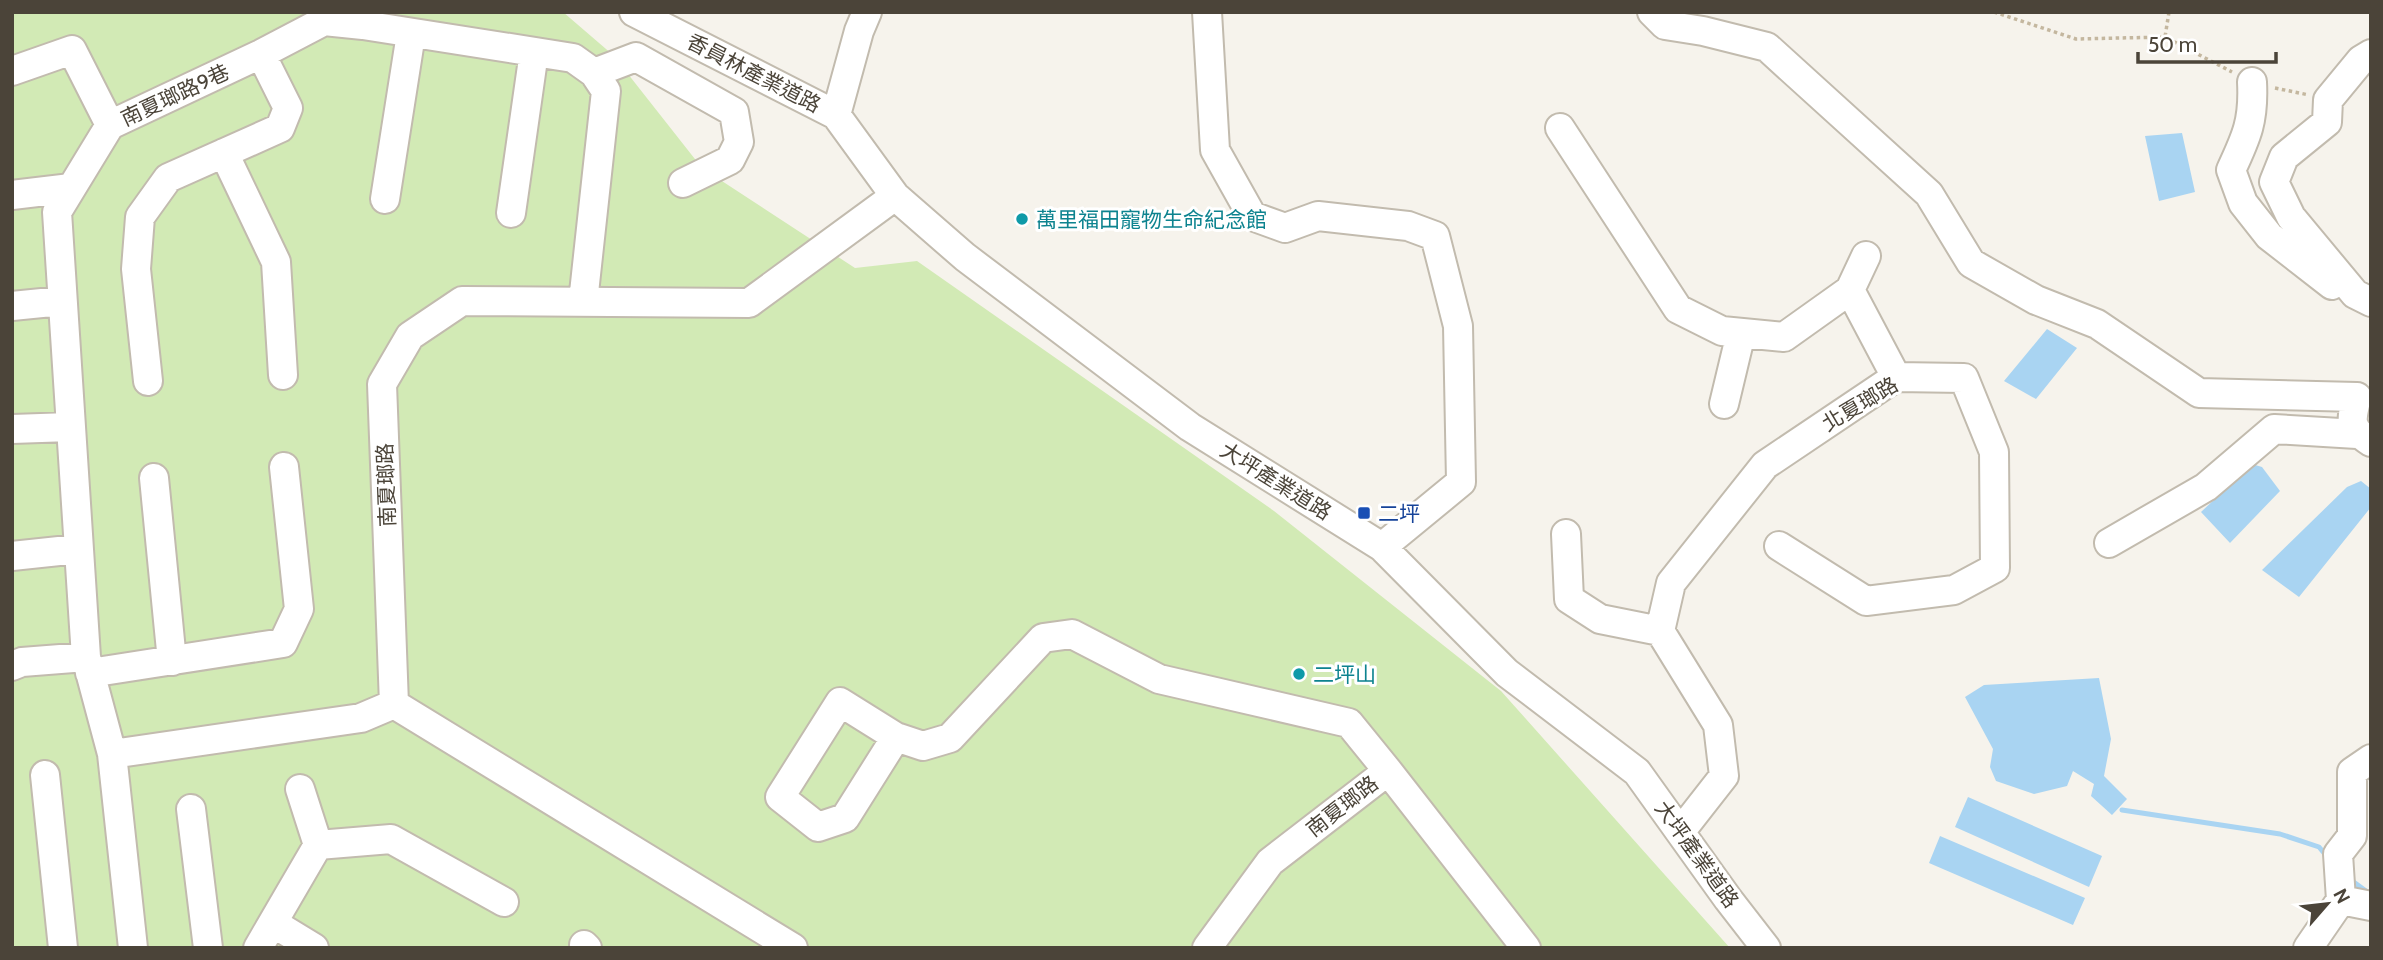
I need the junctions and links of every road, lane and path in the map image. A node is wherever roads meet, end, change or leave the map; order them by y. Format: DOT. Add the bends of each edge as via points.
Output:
graph roads {
  1 [pos="634,12"];
  2 [pos="866,12"];
  3 [pos="1207,12"];
  4 [pos="1652,12"];
  5 [pos="1994,12"];
  6 [pos="363,19"];
  7 [pos="411,34"];
  8 [pos="2165,37"];
  9 [pos="534,52"];
  10 [pos="261,54"];
  11 [pos="2371,54"];
  12 [pos="12,71"];
  13 [pos="593,73"];
  14 [pos="2252,82"];
  15 [pos="836,115"];
  16 [pos="110,125"];
  17 [pos="1560,128"];
  18 [pos="224,153"];
  19 [pos="683,183"];
  20 [pos="71,188"];
  21 [pos="12,195"];
  22 [pos="895,196"];
  23 [pos="386,199"];
  24 [pos="511,213"];
  25 [pos="1866,256"];
  26 [pos="1850,290"];
  27 [pos="2363,298"];
  28 [pos="62,301"];
  29 [pos="583,302"];
  30 [pos="12,306"];
  31 [pos="1741,333"];
  32 [pos="283,375"];
  33 [pos="1896,377"];
  34 [pos="148,381"];
  35 [pos="2364,389"];
  36 [pos="1724,404"];
  37 [pos="70,427"];
  38 [pos="12,429"];
  39 [pos="2364,438"];
  40 [pos="284,467"];
  41 [pos="154,478"];
  42 [pos="1566,534"];
  43 [pos="2109,543"];
  44 [pos="1779,546"];
  45 [pos="1382,547"];
  46 [pos="78,549"];
  47 [pos="12,556"];
  48 [pos="1660,631"];
  49 [pos="172,661"];
  50 [pos="88,665"];
  51 [pos="12,666"];
  52 [pos="394,704"];
  53 [pos="896,737"];
  54 [pos="112,754"];
  55 [pos="2371,759"];
  56 [pos="1388,771"];
  57 [pos="45,775"];
  58 [pos="300,789"];
  59 [pos="191,809"];
  60 [pos="1681,831"];
  61 [pos="318,845"];
  62 [pos="2341,900"];
  63 [pos="504,902"];
  64 [pos="2371,906"];
  65 [pos="272,923"];
  66 [pos="63,948"];
  67 [pos="133,948"];
  68 [pos="208,948"];
  69 [pos="258,948"];
  70 [pos="314,948"];
  71 [pos="793,948"];
  72 [pos="1207,948"];
  73 [pos="1526,948"];
  74 [pos="1766,948"];
  75 [pos="2308,948"];
  1 -- 15 [label="street, 香員林產業道路"];
  2 -- 15 [label="street"];
  3 -- 45 [label="street" via="1215,150 1252,216 1285,228 1318,216 1408,226 1435,236 1458,326 1461,482"];
  4 -- 35 [label="street" via="1665,25 1768,47 1929,194 1972,263 2036,300 2097,324 2199,393"];
  5 -- 8 [label="path" via="2076,38"];
  6 -- 7 [label="street, 南夏瑯路9巷"];
  6 -- 10 [label="street, 南夏瑯路9巷" via="324,21"];
  7 -- 9 [label="street, 南夏瑯路9巷"];
  7 -- 23 [label="street"];
  9 -- 13 [label="street, 南夏瑯路9巷" via="573,58"];
  9 -- 24 [label="street"];
  10 -- 16 [label="street, 南夏瑯路9巷"];
  10 -- 18 [label="street" via="288,108 280,128"];
  11 -- 27 [label="street" via="2328,100 2327,122 2284,157 2274,182 2291,217"];
  12 -- 16 [label="street" via="72,50"];
  13 -- 19 [label="street" via="636,57 734,113 739,142 730,160"];
  13 -- 29 [label="street" via="606,91"];
  14 -- 27 [label="street" via="2247,136 2231,170 2243,203 2269,236 2342,293"];
  15 -- 22 [label="street, 大坪產業道路"];
  16 -- 20 [label="street, 南夏瑯路9巷"];
  17 -- 31 [label="street" via="1678,309 1722,331"];
  18 -- 32 [label="street" via="276,262"];
  18 -- 34 [label="street" via="169,178 140,216 136,268"];
  20 -- 21 [label="street"];
  20 -- 28 [label="street, 南夏瑯路9巷" via="57,212"];
  22 -- 29 [label="street, 南夏瑯路" via="749,303"];
  22 -- 45 [label="street, 大坪產業道路" via="965,257 1189,427"];
  25 -- 26 [label="street"];
  26 -- 31 [label="street" via="1784,337"];
  26 -- 33 [label="street"];
  28 -- 30 [label="street"];
  28 -- 37 [label="street, 南夏瑯路9巷"];
  29 -- 52 [label="street, 南夏瑯路" via="463,301 410,335 382,384"];
  31 -- 36 [label="street"];
  33 -- 44 [label="street, 北夏瑯路" via="1964,378 1994,452 1995,568 1954,590 1866,601"];
  33 -- 48 [label="street, 北夏瑯路" via="1765,465 1671,583"];
  35 -- 39 [label="street" via="2351,419"];
  37 -- 38 [label="street"];
  37 -- 46 [label="street, 南夏瑯路9巷"];
  39 -- 43 [label="street" via="2274,429 2206,487"];
  40 -- 49 [label="street" via="299,609 283,643"];
  41 -- 49 [label="street"];
  42 -- 48 [label="street" via="1569,599 1600,619"];
  45 -- 60 [label="street, 大坪產業道路" via="1507,673 1637,772"];
  46 -- 47 [label="street"];
  46 -- 50 [label="street, 南夏瑯路9巷"];
  48 -- 60 [label="street" via="1718,725 1723,764 1724,776"];
  49 -- 50 [label="street"];
  50 -- 51 [label="street" via="22,662"];
  50 -- 54 [label="street, 南夏瑯路9巷"];
  52 -- 54 [label="street" via="361,718"];
  52 -- 71 [label="street"];
  53 -- 56 [label="street" via="923,746 950,738 1043,638 1072,634 1159,679 1349,723"];
  54 -- 67 [label="street, 南夏瑯路9巷"];
  55 -- 62 [label="street" via="2352,772 2352,836 2338,854"];
  56 -- 72 [label="street, 南夏瑯路" via="1270,862"];
  56 -- 73 [label="street, 南夏瑯路"];
  57 -- 66 [label="street"];
  58 -- 61 [label="street"];
  59 -- 68 [label="street"];
  60 -- 74 [label="street, 大坪產業道路"];
  61 -- 63 [label="street" via="391,839"];
  61 -- 65 [label="street"];
  62 -- 64 [label="street"];
  62 -- 75 [label="street"];
  65 -- 69 [label="street"];
  65 -- 70 [label="street"];
}
